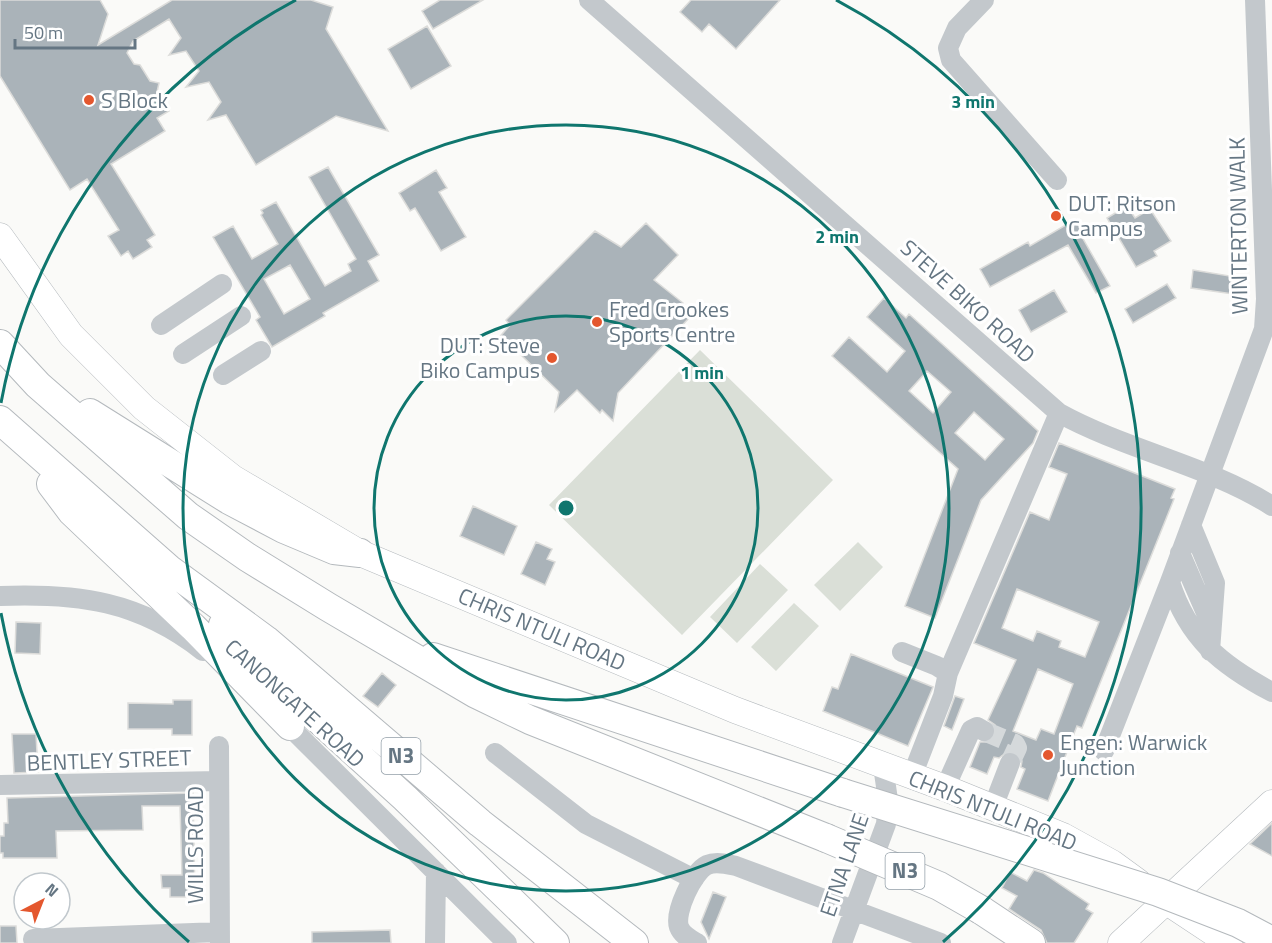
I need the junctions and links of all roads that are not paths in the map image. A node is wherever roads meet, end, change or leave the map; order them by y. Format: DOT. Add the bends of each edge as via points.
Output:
graph roads {
  1 [pos="589,0"];
  2 [pos="984,0"];
  3 [pos="1251,1"];
  4 [pos="1265,68"];
  5 [pos="1058,180"];
  6 [pos="0,236"];
  7 [pos="222,284"];
  8 [pos="241,316"];
  9 [pos="161,325"];
  10 [pos="0,344"];
  11 [pos="261,351"];
  12 [pos="183,354"];
  13 [pos="223,375"];
  14 [pos="38,385"];
  15 [pos="1059,413"];
  16 [pos="0,420"];
  17 [pos="30,448"];
  18 [pos="1208,476"];
  19 [pos="1272,506"];
  20 [pos="1191,525"];
  21 [pos="360,553"];
  22 [pos="1180,553"];
  23 [pos="169,569"];
  24 [pos="1170,582"];
  25 [pos="0,596"];
  26 [pos="1212,627"];
  27 [pos="1210,651"];
  28 [pos="408,652"];
  29 [pos="902,652"];
  30 [pos="948,674"];
  31 [pos="1272,692"];
  32 [pos="290,726"];
  33 [pos="984,731"];
  34 [pos="219,746"];
  35 [pos="1104,751"];
  36 [pos="495,753"];
  37 [pos="1010,763"];
  38 [pos="883,766"];
  39 [pos="912,776"];
  40 [pos="219,781"];
  41 [pos="0,785"];
  42 [pos="945,788"];
  43 [pos="1272,803"];
  44 [pos="993,807"];
  45 [pos="436,872"];
  46 [pos="694,879"];
  47 [pos="1166,901"];
  48 [pos="855,909"];
  49 [pos="220,938"];
  50 [pos="33,939"];
  51 [pos="1272,941"];
  52 [pos="435,943"];
  53 [pos="507,943"];
  54 [pos="555,943"];
  55 [pos="634,943"];
  56 [pos="697,943"];
  57 [pos="842,943"];
  58 [pos="941,943"];
  59 [pos="1031,943"];
  60 [pos="1121,943"];
  61 [pos="1229,943"];
  1 -- 15 [label="street, STEVE BIKO ROAD"];
  2 -- 5 [label="street" via="957,28 948,48 951,60"];
  3 -- 4 [label="street, WINTERTON WALK"];
  4 -- 18 [label="street, WINTERTON WALK" via="1264,329"];
  6 -- 21 [label="main road, CHRIS NTULI ROAD" via="71,335 144,408 232,478"];
  7 -- 9 [label="street"];
  8 -- 12 [label="street"];
  10 -- 14 [label="highway, N3"];
  11 -- 13 [label="street"];
  14 -- 21 [label="highway" via="274,524 334,550"];
  14 -- 28 [label="highway, N3" via="188,516 247,557"];
  15 -- 18 [label="street, STEVE BIKO ROAD" via="1086,428"];
  15 -- 30 [label="street"];
  16 -- 17 [label="highway, N3"];
  17 -- 23 [label="highway, N3"];
  17 -- 32 [label="highway" via="72,512"];
  18 -- 19 [label="street, STEVE BIKO ROAD"];
  18 -- 20 [label="street, WINTERTON WALK"];
  20 -- 22 [label="street, WINTERTON WALK"];
  20 -- 26 [label="street" via="1215,583"];
  21 -- 38 [label="main road, CHRIS NTULI ROAD" via="735,710"];
  22 -- 24 [label="street, WINTERTON WALK"];
  22 -- 26 [label="street"];
  23 -- 54 [label="highway" via="274,679"];
  23 -- 55 [label="highway, N3" via="266,640 480,823"];
  24 -- 27 [label="street" via="1186,623"];
  24 -- 35 [label="street, WINTERTON WALK"];
  25 -- 32 [label="street, CANONGATE ROAD" via="71,596 120,605 152,618 200,649"];
  26 -- 27 [label="street"];
  27 -- 31 [label="street"];
  28 -- 51 [label="highway, bridge" via="455,663 578,707 1158,892 1238,922"];
  28 -- 59 [label="highway, N3, bridge" via="476,694 531,720 939,886"];
  29 -- 30 [label="street"];
  30 -- 39 [label="street"];
  32 -- 45 [label="street, CANONGATE ROAD"];
  33 -- 42 [label="street" via="977,727 971,730"];
  34 -- 40 [label="street, WILLS ROAD"];
  36 -- 46 [label="street" via="586,824"];
  37 -- 44 [label="street"];
  38 -- 39 [label="main road, CHRIS NTULI ROAD"];
  38 -- 48 [label="street, ETNA LANE" via="888,800 886,824"];
  39 -- 42 [label="main road, CHRIS NTULI ROAD"];
  40 -- 41 [label="street, BENTLEY STREET"];
  40 -- 49 [label="street, WILLS ROAD"];
  42 -- 44 [label="main road, CHRIS NTULI ROAD"];
  43 -- 47 [label="main road"];
  44 -- 47 [label="main road, CHRIS NTULI ROAD" via="1088,849"];
  45 -- 52 [label="street"];
  45 -- 53 [label="street, CANONGATE ROAD"];
  46 -- 48 [label="street" via="709,864 736,866"];
  46 -- 56 [label="street" via="679,915 679,926"];
  47 -- 60 [label="main road"];
  47 -- 61 [label="main road, CHRIS NTULI ROAD"];
  48 -- 57 [label="street, ETNA LANE"];
  48 -- 58 [label="street"];
  49 -- 50 [label="street"];
}
